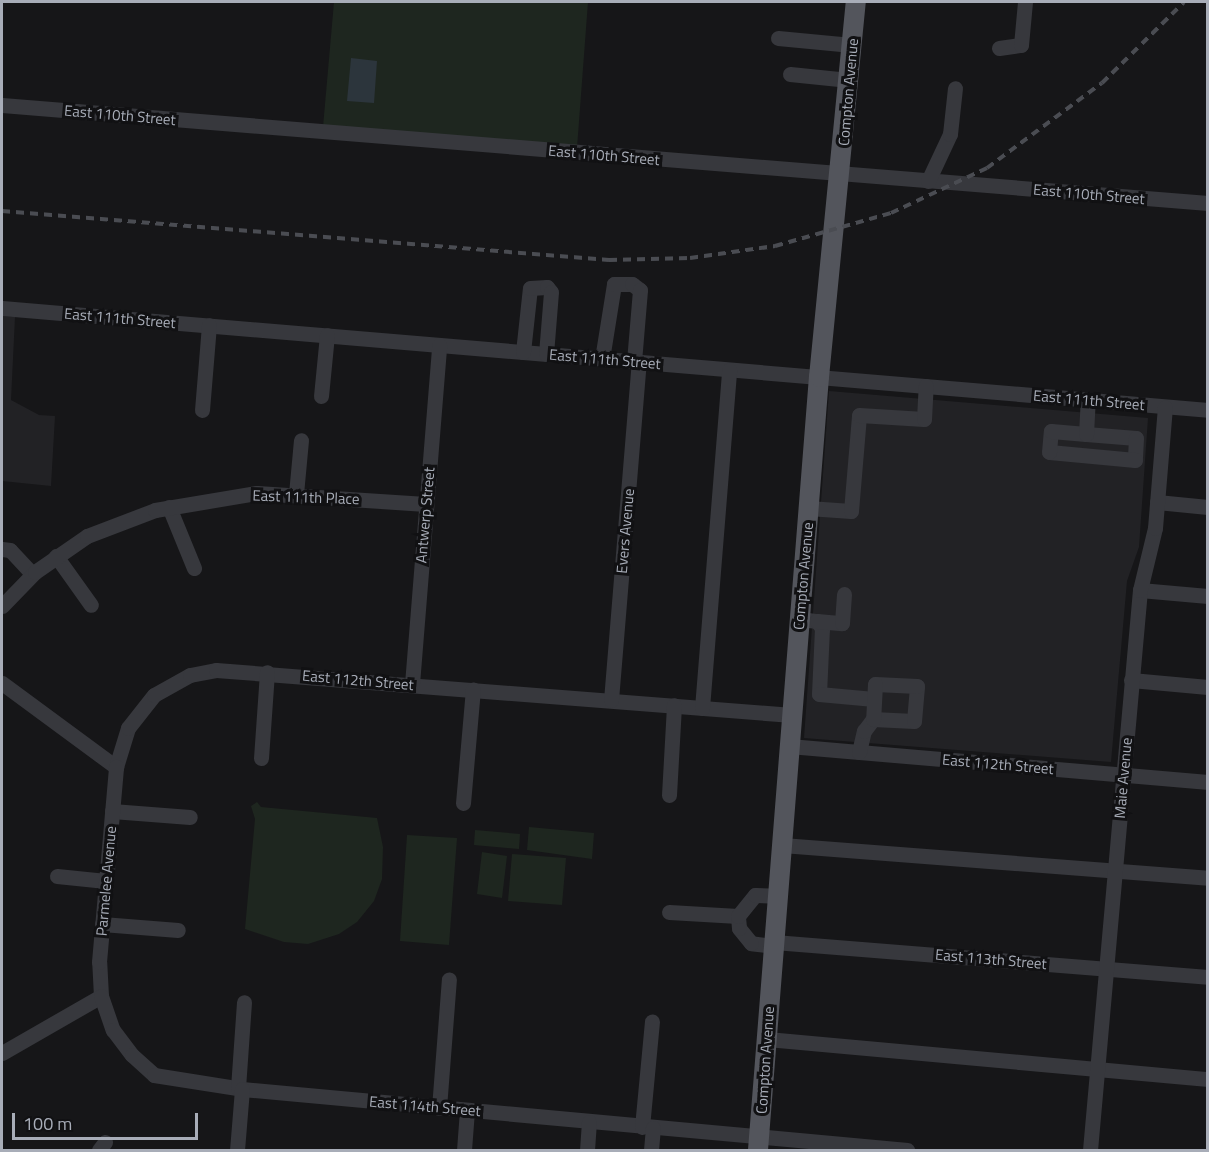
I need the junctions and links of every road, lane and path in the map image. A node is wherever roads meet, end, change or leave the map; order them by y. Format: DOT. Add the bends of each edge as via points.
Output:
graph roads {
  1 [pos="856,2"];
  2 [pos="1025,2"];
  3 [pos="778,38"];
  4 [pos="852,45"];
  5 [pos="999,48"];
  6 [pos="789,74"];
  7 [pos="849,80"];
  8 [pos="955,88"];
  9 [pos="2,105"];
  10 [pos="840,175"];
  11 [pos="928,181"];
  12 [pos="1208,203"];
  13 [pos="2,308"];
  14 [pos="210,325"];
  15 [pos="327,335"];
  16 [pos="439,345"];
  17 [pos="523,352"];
  18 [pos="546,354"];
  19 [pos="602,359"];
  20 [pos="636,362"];
  21 [pos="729,370"];
  22 [pos="819,377"];
  23 [pos="926,386"];
  24 [pos="321,396"];
  25 [pos="1088,400"];
  26 [pos="1165,407"];
  27 [pos="202,410"];
  28 [pos="1208,410"];
  29 [pos="1086,434"];
  30 [pos="301,440"];
  31 [pos="296,494"];
  32 [pos="1157,502"];
  33 [pos="426,504"];
  34 [pos="169,507"];
  35 [pos="1208,507"];
  36 [pos="808,508"];
  37 [pos="2,549"];
  38 [pos="56,556"];
  39 [pos="194,568"];
  40 [pos="32,574"];
  41 [pos="1140,590"];
  42 [pos="844,594"];
  43 [pos="1208,596"];
  44 [pos="2,605"];
  45 [pos="91,605"];
  46 [pos="813,623"];
  47 [pos="267,672"];
  48 [pos="1131,680"];
  49 [pos="2,682"];
  50 [pos="412,684"];
  51 [pos="1208,687"];
  52 [pos="473,689"];
  53 [pos="611,699"];
  54 [pos="874,699"];
  55 [pos="674,705"];
  56 [pos="702,708"];
  57 [pos="792,715"];
  58 [pos="873,718"];
  59 [pos="789,746"];
  60 [pos="859,752"];
  61 [pos="261,758"];
  62 [pos="116,767"];
  63 [pos="1123,775"];
  64 [pos="1208,782"];
  65 [pos="669,795"];
  66 [pos="463,803"];
  67 [pos="112,811"];
  68 [pos="190,817"];
  69 [pos="782,845"];
  70 [pos="1114,870"];
  71 [pos="57,876"];
  72 [pos="1208,878"];
  73 [pos="106,881"];
  74 [pos="778,896"];
  75 [pos="669,912"];
  76 [pos="738,916"];
  77 [pos="102,924"];
  78 [pos="178,930"];
  79 [pos="774,944"];
  80 [pos="1104,968"];
  81 [pos="1208,977"];
  82 [pos="449,979"];
  83 [pos="101,996"];
  84 [pos="244,1002"];
  85 [pos="652,1021"];
  86 [pos="767,1039"];
  87 [pos="2,1053"];
  88 [pos="1097,1068"];
  89 [pos="1208,1079"];
  90 [pos="240,1089"];
  91 [pos="439,1108"];
  92 [pos="467,1110"];
  93 [pos="589,1122"];
  94 [pos="647,1127"];
  95 [pos="759,1144"];
  96 [pos="237,1150"];
  97 [pos="464,1150"];
  98 [pos="587,1150"];
  99 [pos="651,1150"];
  100 [pos="907,1150"];
  101 [pos="1090,1150"];
  1 -- 4 [label="main road, Compton Avenue"];
  2 -- 5 [label="street" via="1021,45"];
  3 -- 4 [label="street"];
  4 -- 7 [label="main road, Compton Avenue"];
  6 -- 7 [label="street"];
  7 -- 10 [label="main road, Compton Avenue"];
  8 -- 11 [label="street" via="950,134"];
  9 -- 10 [label="street, East 110th Street"];
  10 -- 11 [label="street, East 110th Street"];
  10 -- 22 [label="main road, Compton Avenue"];
  11 -- 12 [label="street, East 110th Street"];
  13 -- 14 [label="street, East 111th Street"];
  14 -- 15 [label="street, East 111th Street"];
  14 -- 27 [label="street"];
  15 -- 16 [label="street, East 111th Street"];
  15 -- 24 [label="street"];
  16 -- 17 [label="street, East 111th Street"];
  16 -- 33 [label="street, Antwerp Street"];
  17 -- 18 [label="street, East 111th Street"];
  17 -- 18 [label="street" via="530,288 547,287 551,292"];
  18 -- 19 [label="street, East 111th Street"];
  19 -- 20 [label="street, East 111th Street"];
  19 -- 20 [label="street, Evers Avenue" via="614,284 632,284 640,290"];
  20 -- 21 [label="street, East 111th Street"];
  20 -- 53 [label="street, Evers Avenue"];
  21 -- 22 [label="street, East 111th Street"];
  21 -- 56 [label="street"];
  22 -- 23 [label="street, East 111th Street"];
  22 -- 36 [label="main road, Compton Avenue"];
  23 -- 25 [label="street, East 111th Street"];
  23 -- 36 [label="street" via="924,419 859,415 851,511"];
  25 -- 26 [label="street, East 111th Street"];
  25 -- 29 [label="street"];
  26 -- 28 [label="street, East 111th Street"];
  26 -- 32 [label="street, Maie Avenue"];
  29 -- 29 [label="street" via="1051,431 1049,452 1135,460 1136,438"];
  30 -- 31 [label="street"];
  31 -- 33 [label="street, East 111th Place"];
  31 -- 34 [label="street, East 111th Place" via="230,496"];
  32 -- 35 [label="street"];
  32 -- 41 [label="street, Maie Avenue" via="1151,549"];
  33 -- 50 [label="street, Antwerp Street"];
  34 -- 38 [label="street, East 111th Place" via="115,522"];
  34 -- 39 [label="street"];
  36 -- 46 [label="main road, Compton Avenue"];
  37 -- 40 [label="street" via="10,550"];
  38 -- 40 [label="street, East 111th Place"];
  38 -- 45 [label="street"];
  40 -- 44 [label="street, East 111th Place"];
  41 -- 43 [label="street"];
  41 -- 48 [label="street, Maie Avenue"];
  42 -- 46 [label="street" via="842,623"];
  46 -- 54 [label="street" via="819,694"];
  46 -- 57 [label="main road, Compton Avenue"];
  47 -- 50 [label="street, East 112th Street"];
  47 -- 61 [label="street"];
  47 -- 62 [label="street, East 112th Street" via="216,670 171,684 154,695 128,728"];
  48 -- 51 [label="street"];
  48 -- 63 [label="street, Maie Avenue"];
  49 -- 62 [label="street"];
  50 -- 52 [label="street, East 112th Street"];
  52 -- 53 [label="street, East 112th Street"];
  52 -- 66 [label="street"];
  53 -- 55 [label="street, East 112th Street"];
  54 -- 58 [label="street"];
  54 -- 58 [label="street" via="875,684 917,686 914,722"];
  55 -- 56 [label="street, East 112th Street"];
  55 -- 65 [label="street"];
  56 -- 57 [label="street, East 112th Street"];
  57 -- 59 [label="main road, Compton Avenue"];
  58 -- 60 [label="street" via="864,731"];
  59 -- 60 [label="street, East 112th Street"];
  59 -- 69 [label="main road, Compton Avenue"];
  60 -- 63 [label="street, East 112th Street"];
  62 -- 67 [label="street, Parmelee Avenue"];
  63 -- 64 [label="street, East 112th Street"];
  63 -- 70 [label="street, Maie Avenue"];
  67 -- 68 [label="street"];
  67 -- 73 [label="street, Parmelee Avenue"];
  69 -- 70 [label="street"];
  69 -- 74 [label="main road, Compton Avenue"];
  70 -- 72 [label="street"];
  70 -- 80 [label="street, Maie Avenue"];
  71 -- 73 [label="street"];
  73 -- 77 [label="street, Parmelee Avenue"];
  74 -- 76 [label="street" via="755,895"];
  74 -- 79 [label="main road, Compton Avenue"];
  75 -- 76 [label="street"];
  76 -- 79 [label="street, East 113th Street" via="739,928 751,943"];
  77 -- 78 [label="street"];
  77 -- 83 [label="street, Parmelee Avenue"];
  79 -- 80 [label="street, East 113th Street"];
  79 -- 86 [label="main road, Compton Avenue"];
  80 -- 81 [label="street, East 113th Street"];
  80 -- 88 [label="street, Maie Avenue"];
  82 -- 91 [label="street"];
  83 -- 87 [label="street"];
  83 -- 90 [label="street, East 114th Street" via="113,1030 154,1075"];
  84 -- 90 [label="street"];
  85 -- 94 [label="street"];
  86 -- 88 [label="street"];
  86 -- 95 [label="main road, Compton Avenue"];
  88 -- 89 [label="street"];
  88 -- 101 [label="street, Maie Avenue"];
  90 -- 91 [label="street, East 114th Street"];
  90 -- 96 [label="street"];
  91 -- 92 [label="street, East 114th Street"];
  92 -- 93 [label="street, East 114th Street"];
  92 -- 97 [label="street"];
  93 -- 94 [label="street, East 114th Street"];
  93 -- 98 [label="street"];
  94 -- 95 [label="street, East 114th Street"];
  94 -- 99 [label="street"];
  95 -- 100 [label="street, East 114th Street"];
}
